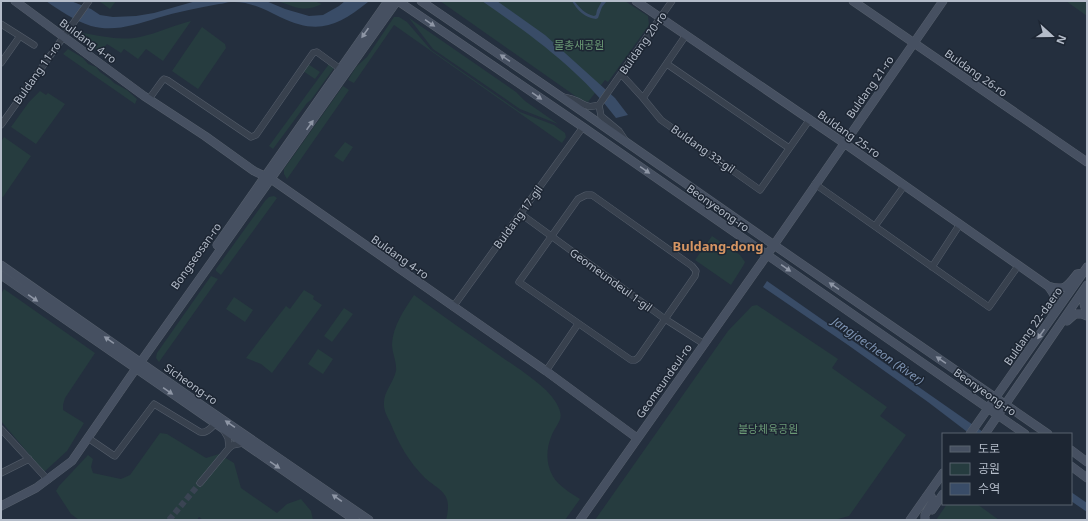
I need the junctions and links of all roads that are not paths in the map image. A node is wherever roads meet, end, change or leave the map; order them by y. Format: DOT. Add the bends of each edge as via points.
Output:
graph roads {
  1 [pos="15,1"];
  2 [pos="388,1"];
  3 [pos="398,1"];
  4 [pos="421,1"];
  5 [pos="636,1"];
  6 [pos="672,1"];
  7 [pos="853,1"];
  8 [pos="943,1"];
  9 [pos="88,3"];
  10 [pos="661,18"];
  11 [pos="1,24"];
  12 [pos="686,35"];
  13 [pos="20,36"];
  14 [pos="63,36"];
  15 [pos="914,43"];
  16 [pos="34,45"];
  17 [pos="1,63"];
  18 [pos="667,64"];
  19 [pos="343,71"];
  20 [pos="621,74"];
  21 [pos="560,96"];
  22 [pos="643,98"];
  23 [pos="148,99"];
  24 [pos="599,105"];
  25 [pos="810,119"];
  26 [pos="1,125"];
  27 [pos="583,127"];
  28 [pos="625,141"];
  29 [pos="844,143"];
  30 [pos="789,148"];
  31 [pos="1087,162"];
  32 [pos="268,178"];
  33 [pos="815,184"];
  34 [pos="904,186"];
  35 [pos="520,214"];
  36 [pos="960,224"];
  37 [pos="875,226"];
  38 [pos="552,237"];
  39 [pos="774,245"];
  40 [pos="767,255"];
  41 [pos="1,265"];
  42 [pos="1018,266"];
  43 [pos="932,267"];
  44 [pos="1085,270"];
  45 [pos="1,275"];
  46 [pos="1087,285"];
  47 [pos="1048,286"];
  48 [pos="1087,292"];
  49 [pos="453,307"];
  50 [pos="1087,312"];
  51 [pos="1087,316"];
  52 [pos="665,319"];
  53 [pos="1050,321"];
  54 [pos="578,324"];
  55 [pos="1058,327"];
  56 [pos="704,344"];
  57 [pos="136,364"];
  58 [pos="546,371"];
  59 [pos="996,398"];
  60 [pos="1005,404"];
  61 [pos="989,408"];
  62 [pos="998,415"];
  63 [pos="215,424"];
  64 [pos="1,429"];
  65 [pos="224,430"];
  66 [pos="971,433"];
  67 [pos="986,433"];
  68 [pos="1024,433"];
  69 [pos="1047,433"];
  70 [pos="88,438"];
  71 [pos="637,438"];
  72 [pos="243,443"];
  73 [pos="229,448"];
  74 [pos="1072,451"];
  75 [pos="29,459"];
  76 [pos="1087,462"];
  77 [pos="1072,467"];
  78 [pos="1,473"];
  79 [pos="942,474"];
  80 [pos="1087,478"];
  81 [pos="47,479"];
  82 [pos="200,483"];
  83 [pos="942,495"];
  84 [pos="926,497"];
  85 [pos="1,503"];
  86 [pos="1,506"];
  87 [pos="913,518"];
  88 [pos="355,520"];
  89 [pos="369,520"];
  90 [pos="580,520"];
  91 [pos="925,520"];
  1 -- 14 [label="street, Buldang 4-ro"];
  2 -- 19 [label="street, Bongseosan-ro, one-way"];
  3 -- 19 [label="street, Bongseosan-ro"];
  3 -- 27 [label="street, Beonyeong-ro, one-way"];
  21 -- 4 [label="street, Beonyeong-ro, one-way"];
  5 -- 10 [label="street, Buldang 25-ro"];
  6 -- 10 [label="street, Buldang 20-ro"];
  7 -- 15 [label="street, Buldang 26-ro"];
  8 -- 15 [label="street, Buldang 21-ro"];
  9 -- 14 [label="street, Buldang 11-ro"];
  10 -- 12 [label="street, Buldang 25-ro"];
  10 -- 20 [label="street, Buldang 20-ro"];
  11 -- 13 [label="street"];
  12 -- 18 [label="street"];
  12 -- 25 [label="street, Buldang 25-ro"];
  13 -- 16 [label="street"];
  13 -- 17 [label="street"];
  14 -- 23 [label="street, Buldang 4-ro"];
  14 -- 26 [label="street, Buldang 11-ro"];
  15 -- 29 [label="street, Buldang 21-ro"];
  15 -- 31 [label="street, Buldang 26-ro"];
  18 -- 22 [label="street"];
  18 -- 30 [label="street"];
  19 -- 23 [label="street" via="317,52 313,53 256,135 251,137 167,80 164,79"];
  19 -- 32 [label="street, Bongseosan-ro"];
  20 -- 22 [label="street"];
  20 -- 24 [label="street, Buldang 20-ro"];
  21 -- 24 [label="street" via="576,100 584,106"];
  21 -- 28 [label="street, Beonyeong-ro"];
  22 -- 30 [label="street, Buldang 33-gil" via="661,120 760,190"];
  23 -- 32 [label="street, Buldang 4-ro"];
  24 -- 28 [label="street" via="601,116 619,131"];
  25 -- 29 [label="street, Buldang 25-ro"];
  25 -- 30 [label="street, Buldang 33-gil"];
  27 -- 35 [label="street, Buldang 17-gil"];
  27 -- 40 [label="street, Beonyeong-ro, one-way"];
  28 -- 39 [label="street, Beonyeong-ro"];
  29 -- 33 [label="street, Buldang 21-ro"];
  29 -- 34 [label="street, Buldang 25-ro"];
  32 -- 49 [label="street, Buldang 4-ro"];
  32 -- 57 [label="street, Bongseosan-ro"];
  33 -- 37 [label="street"];
  33 -- 39 [label="street, Buldang 21-ro"];
  34 -- 36 [label="street, Buldang 25-ro"];
  34 -- 37 [label="street"];
  35 -- 38 [label="street, Geomeundeul 1-gil"];
  35 -- 49 [label="street, Buldang 17-gil"];
  36 -- 42 [label="street, Buldang 25-ro"];
  36 -- 43 [label="street"];
  37 -- 43 [label="street"];
  38 -- 52 [label="street, Geomeundeul 1-gil"];
  38 -- 52 [label="street" via="578,200 586,195 592,195 692,266 696,271 695,276"];
  38 -- 54 [label="street" via="519,282"];
  39 -- 40 [label="street, Geomeundeul-ro"];
  59 -- 39 [label="street, Beonyeong-ro, one-way"];
  40 -- 56 [label="street, Geomeundeul-ro"];
  40 -- 61 [label="street, Beonyeong-ro, one-way"];
  57 -- 41 [label="street, Sicheong-ro, one-way"];
  42 -- 43 [label="street" via="989,306"];
  42 -- 47 [label="street, Buldang 25-ro"];
  44 -- 47 [label="street" via="1077,274 1064,289"];
  44 -- 53 [label="street, Buldang 22-daero"];
  45 -- 57 [label="street, Sicheong-ro, one-way"];
  46 -- 55 [label="street, Buldang 22-daero"];
  47 -- 53 [label="street" via="1056,301"];
  48 -- 50 [label="street" via="1083,300"];
  49 -- 58 [label="street, Buldang 4-ro"];
  51 -- 55 [label="street" via="1075,314"];
  52 -- 54 [label="street" via="635,360 631,360"];
  52 -- 56 [label="street, Geomeundeul 1-gil"];
  53 -- 59 [label="street, Buldang 22-daero, one-way"];
  54 -- 58 [label="street"];
  55 -- 60 [label="street, Buldang 22-daero"];
  56 -- 71 [label="street, Geomeundeul-ro"];
  57 -- 63 [label="street, Sicheong-ro, one-way"];
  57 -- 70 [label="street, Bongseosan-ro"];
  57 -- 81 [label="street, Bongseosan-ro" via="68,457"];
  89 -- 57 [label="street, Sicheong-ro, one-way"];
  58 -- 71 [label="street, Buldang 4-ro"];
  59 -- 60 [label="street, Beonyeong-ro"];
  59 -- 61 [label="street, Buldang 22-daero"];
  60 -- 62 [label="street, Buldang 22-daero"];
  60 -- 69 [label="street, Beonyeong-ro"];
  61 -- 62 [label="street, Beonyeong-ro"];
  61 -- 66 [label="street, Buldang 22-daero"];
  62 -- 67 [label="street, Buldang 22-daero"];
  62 -- 68 [label="street, Beonyeong-ro"];
  63 -- 65 [label="street, Sicheong-ro"];
  63 -- 70 [label="street" via="202,433 154,404 116,456"];
  64 -- 75 [label="street"];
  65 -- 72 [label="street, Sicheong-ro"];
  65 -- 73 [label="street"];
  70 -- 81 [label="street, Bongseosan-ro" via="72,461"];
  71 -- 90 [label="street, Geomeundeul-ro"];
  72 -- 73 [label="street"];
  72 -- 88 [label="street, Sicheong-ro, one-way"];
  73 -- 82 [label="street"];
  74 -- 76 [label="street"];
  75 -- 78 [label="street"];
  75 -- 81 [label="street"];
  77 -- 80 [label="street"];
  79 -- 84 [label="street"];
  81 -- 85 [label="street, Bongseosan-ro"];
  81 -- 86 [label="street, Bongseosan-ro" via="36,488"];
  83 -- 91 [label="street"];
  84 -- 87 [label="street"];
  84 -- 91 [label="street" via="931,496 933,501 925,514"];
}
